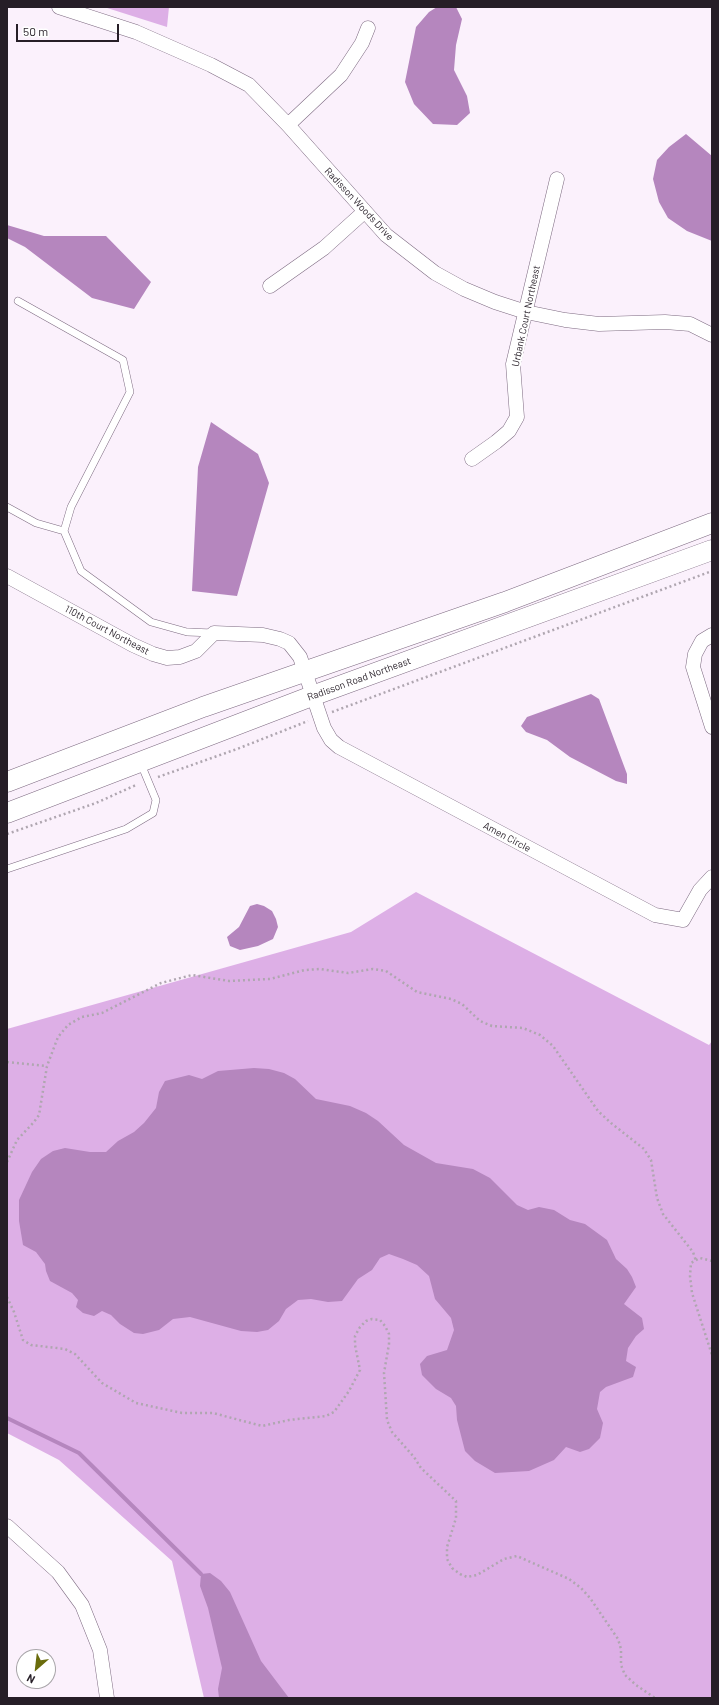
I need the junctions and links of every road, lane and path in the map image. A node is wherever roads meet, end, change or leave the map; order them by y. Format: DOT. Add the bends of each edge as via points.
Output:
graph roads {
  1 [pos="59,7"];
  2 [pos="368,28"];
  3 [pos="288,125"];
  4 [pos="557,179"];
  5 [pos="364,212"];
  6 [pos="270,286"];
  7 [pos="18,301"];
  8 [pos="526,312"];
  9 [pos="712,335"];
  10 [pos="472,458"];
  11 [pos="7,507"];
  12 [pos="712,523"];
  13 [pos="64,531"];
  14 [pos="712,550"];
  15 [pos="712,572"];
  16 [pos="7,576"];
  17 [pos="214,633"];
  18 [pos="712,635"];
  19 [pos="305,672"];
  20 [pos="312,696"];
  21 [pos="337,709"];
  22 [pos="301,723"];
  23 [pos="712,727"];
  24 [pos="141,763"];
  25 [pos="158,777"];
  26 [pos="7,782"];
  27 [pos="136,785"];
  28 [pos="7,813"];
  29 [pos="7,834"];
  30 [pos="7,869"];
  31 [pos="712,877"];
  32 [pos="7,1062"];
  33 [pos="47,1066"];
  34 [pos="7,1162"];
  35 [pos="696,1261"];
  36 [pos="712,1261"];
  37 [pos="7,1297"];
  38 [pos="712,1355"];
  39 [pos="7,1526"];
  40 [pos="107,1698"];
  41 [pos="655,1698"];
  1 -- 3 [label="street, Radisson Woods Drive" via="136,32 211,65 249,85"];
  2 -- 3 [label="street" via="362,43 341,75"];
  3 -- 5 [label="street, Radisson Woods Drive"];
  4 -- 8 [label="street, Urbank Court Northeast"];
  5 -- 6 [label="street" via="324,248"];
  5 -- 8 [label="street, Radisson Woods Drive" via="386,235 435,273 494,302"];
  7 -- 13 [label="lane" via="123,360 130,392 71,507"];
  8 -- 9 [label="street, Radisson Woods Drive" via="599,324 690,324"];
  8 -- 10 [label="street, Urbank Court Northeast" via="514,364 517,416 509,431"];
  11 -- 13 [label="lane" via="36,523"];
  12 -- 19 [label="main road" via="505,602"];
  13 -- 17 [label="lane" via="81,571 151,622 187,632"];
  14 -- 20 [label="main road, Radisson Road Northeast"];
  15 -- 21 [label="path"];
  16 -- 17 [label="street, 110th Court Northeast" via="153,654 167,658 180,657 196,651"];
  17 -- 19 [label="street" via="280,638 296,649"];
  18 -- 23 [label="street" via="702,641 695,654 693,667"];
  19 -- 20 [label="street"];
  19 -- 26 [label="main road" via="204,707"];
  20 -- 24 [label="main road, Radisson Road Northeast"];
  20 -- 31 [label="street, Amen Circle" via="324,728 339,747 655,914 683,920 700,890"];
  22 -- 25 [label="path"];
  24 -- 28 [label="main road, Radisson Road Northeast"];
  24 -- 30 [label="lane" via="156,800 153,813 126,829"];
  27 -- 29 [label="path" via="96,803"];
  32 -- 33 [label="path"];
  33 -- 34 [label="path" via="39,1115 17,1140"];
  33 -- 35 [label="path" via="58,1037 68,1025 82,1017 102,1013 140,993 179,977 192,975 229,981 255,981 320,969 348,973 372,969 386,971 417,992 462,1004 480,1021 492,1026 523,1028 540,1034 553,1046 598,1111 644,1148 651,1160 657,1198 663,1214 693,1252"];
  35 -- 36 [label="path" via="700,1258"];
  35 -- 38 [label="path" via="691,1263 692,1293"];
  37 -- 41 [label="path" via="24,1340 31,1345 65,1349 75,1354 102,1383 136,1403 182,1413 213,1413 262,1426 326,1416 334,1412 349,1392 360,1370 355,1345 360,1327 366,1321 380,1320 389,1334 384,1373 387,1420 392,1432 421,1468 456,1501 456,1518 447,1547 447,1559 452,1568 468,1577 477,1576 504,1559 517,1556 569,1579 590,1598 618,1639 621,1665 625,1675"];
  39 -- 40 [label="street" via="58,1572 82,1605 100,1650"];
}
